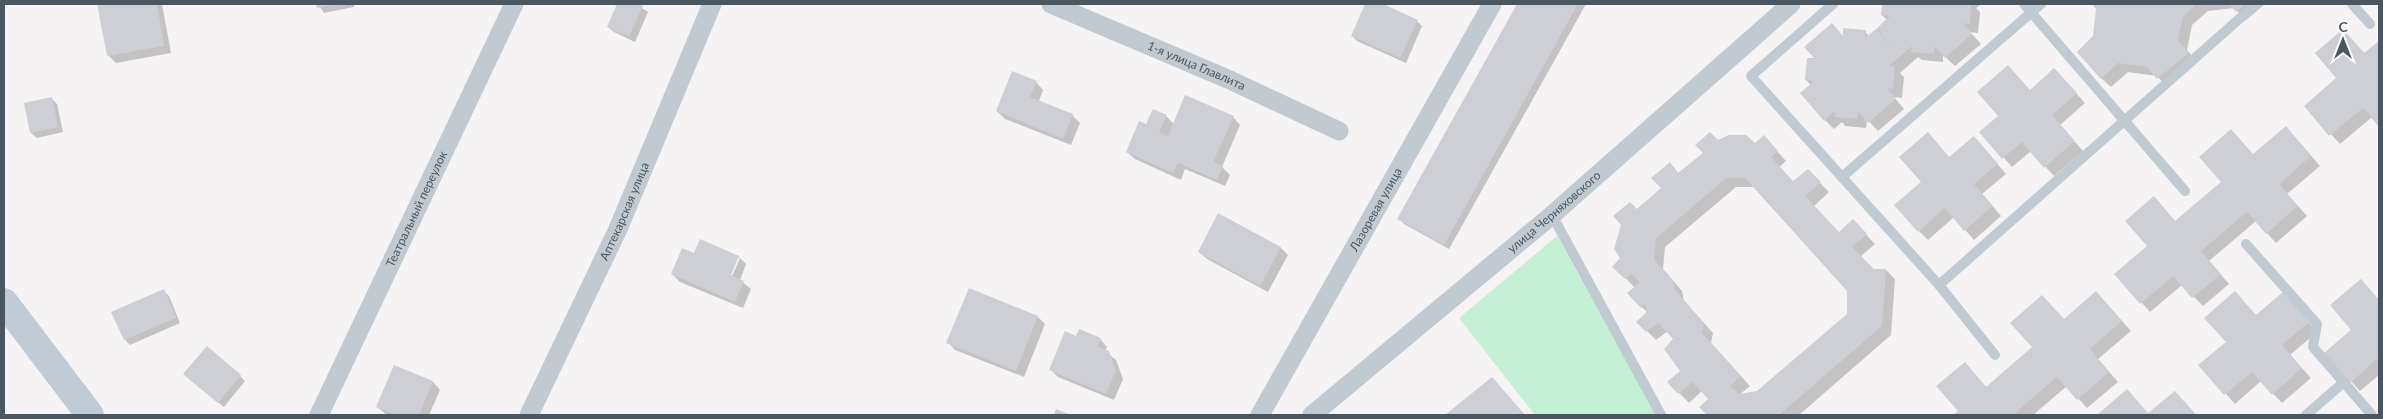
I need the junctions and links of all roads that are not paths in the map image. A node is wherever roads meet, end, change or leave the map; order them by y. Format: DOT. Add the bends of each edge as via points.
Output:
graph roads {
  1 [pos="514,4"];
  2 [pos="712,4"];
  3 [pos="1051,4"];
  4 [pos="1492,4"];
  5 [pos="1791,4"];
  6 [pos="1833,4"];
  7 [pos="2024,4"];
  8 [pos="2041,4"];
  9 [pos="2256,4"];
  10 [pos="2352,4"];
  11 [pos="2032,12"];
  12 [pos="2370,24"];
  13 [pos="2123,121"];
  14 [pos="1339,131"];
  15 [pos="1842,177"];
  16 [pos="2185,191"];
  17 [pos="1552,215"];
  18 [pos="2246,244"];
  19 [pos="1938,285"];
  20 [pos="4,302"];
  21 [pos="1995,355"];
  22 [pos="2344,382"];
  23 [pos="90,415"];
  24 [pos="319,415"];
  25 [pos="529,415"];
  26 [pos="1260,415"];
  27 [pos="1312,415"];
  28 [pos="1661,415"];
  29 [pos="2306,415"];
  30 [pos="2372,415"];
  1 -- 24 [label="street, Театральный переулок"];
  2 -- 25 [label="street, Аптекарская улица" via="618,229"];
  3 -- 14 [label="street, 1-я улица Главлита" via="1230,80"];
  4 -- 26 [label="street, Лазоревая улица"];
  5 -- 17 [label="street, улица Черняховского"];
  6 -- 15 [label="lane" via="1750,76"];
  7 -- 11 [label="lane"];
  8 -- 11 [label="lane"];
  9 -- 13 [label="lane"];
  10 -- 12 [label="lane"];
  11 -- 13 [label="lane"];
  11 -- 15 [label="lane"];
  13 -- 16 [label="lane"];
  13 -- 19 [label="lane"];
  15 -- 19 [label="lane"];
  17 -- 27 [label="street, улица Черняховского"];
  17 -- 28 [label="lane"];
  18 -- 22 [label="lane" via="2316,324 2314,347"];
  19 -- 21 [label="lane"];
  20 -- 23 [label="street"];
  22 -- 29 [label="lane"];
  22 -- 30 [label="lane"];
}
